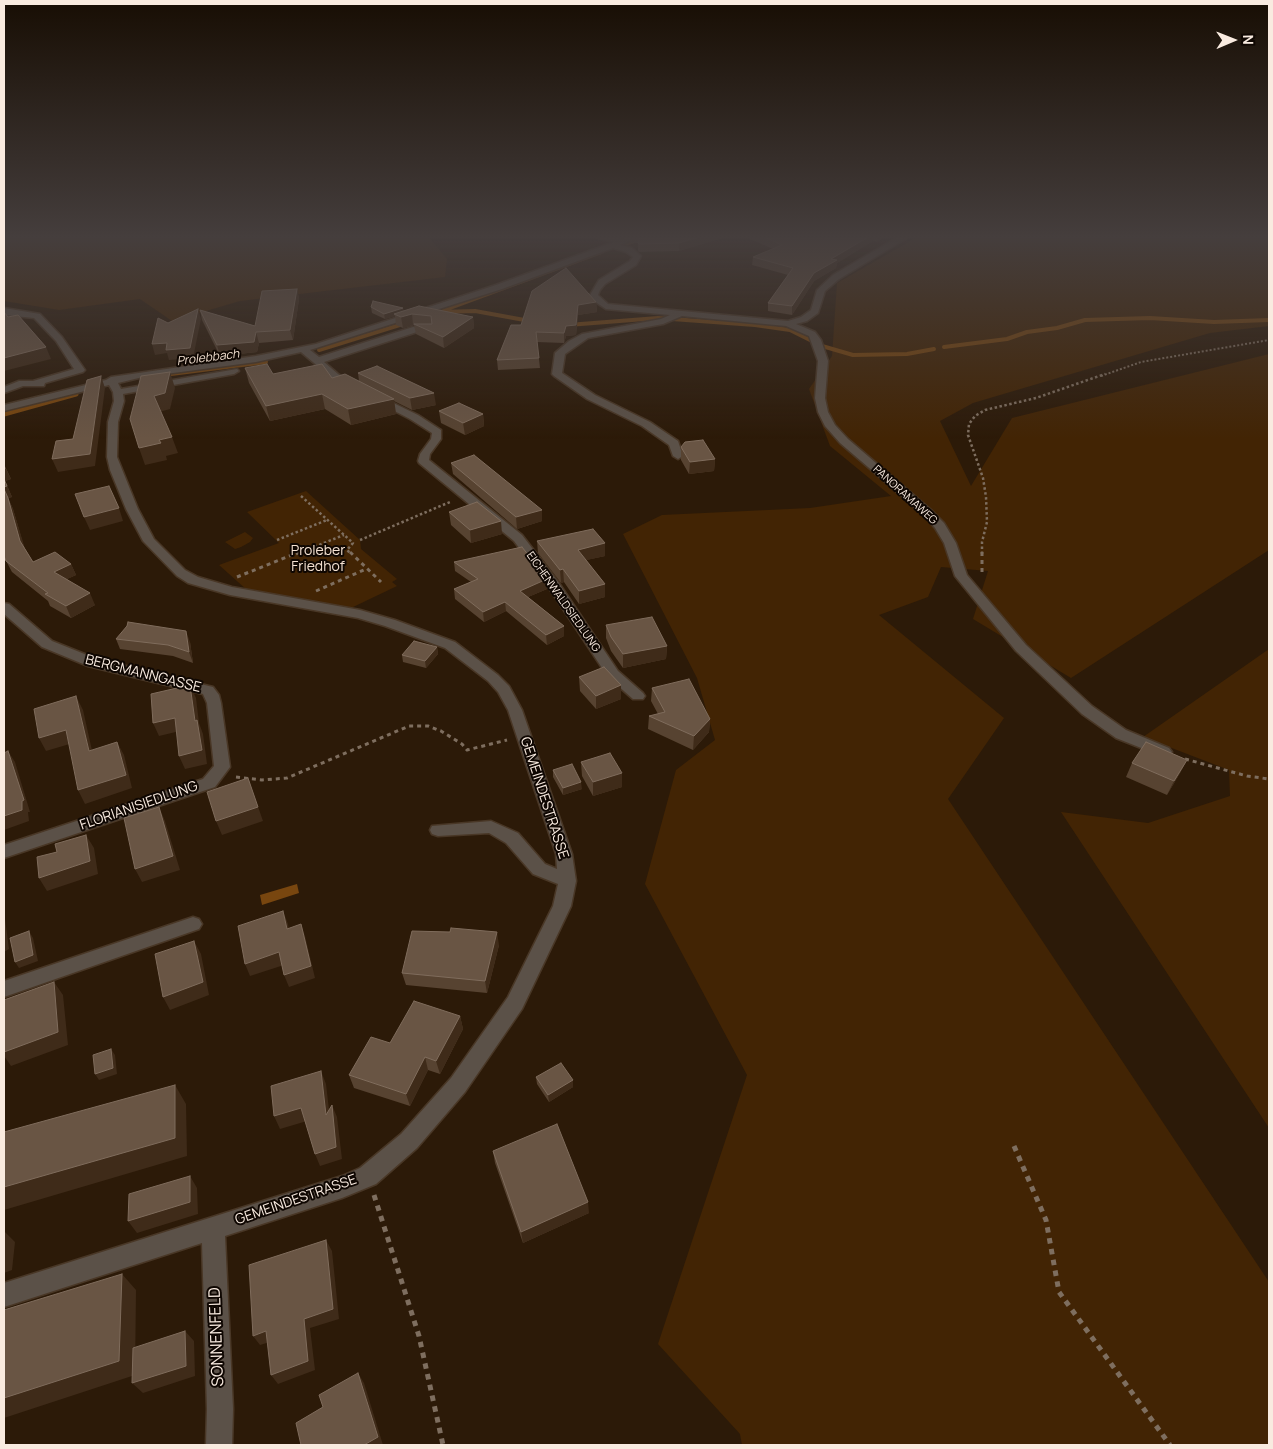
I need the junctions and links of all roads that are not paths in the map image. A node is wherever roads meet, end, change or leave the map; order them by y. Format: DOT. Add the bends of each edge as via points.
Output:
graph roads {
  1 [pos="452,304"];
  2 [pos="604,304"];
  3 [pos="816,304"];
  4 [pos="4,311"];
  5 [pos="680,314"];
  6 [pos="788,324"];
  7 [pos="429,331"];
  8 [pos="310,355"];
  9 [pos="32,384"];
  10 [pos="114,386"];
  11 [pos="4,390"];
  12 [pos="52,396"];
  13 [pos="4,408"];
  14 [pos="678,456"];
  15 [pos="4,607"];
  16 [pos="638,696"];
  17 [pos="1180,758"];
  18 [pos="222,767"];
  19 [pos="438,830"];
  20 [pos="4,852"];
  21 [pos="568,881"];
  22 [pos="193,924"];
  23 [pos="4,989"];
  24 [pos="213,1228"];
  25 [pos="4,1295"];
  26 [pos="219,1445"];
  1 -- 8 [label="street"];
  2 -- 5 [label="street, PANORAMAWEG" via="615,308"];
  3 -- 6 [label="street" via="815,311"];
  4 -- 9 [label="street" via="37,316 59,339 80,370"];
  5 -- 6 [label="street, PANORAMAWEG"];
  5 -- 14 [label="street, PANORAMAWEG" via="662,321 585,336 560,353 557,374 591,397 667,438 674,443"];
  6 -- 17 [label="street, PANORAMAWEG" via="812,334 818,344 823,361 820,398 830,426 940,526 950,543 961,576 1021,648 1087,710 1121,734"];
  7 -- 8 [label="street" via="416,329"];
  8 -- 10 [label="street" via="281,355 276,363"];
  8 -- 16 [label="street, EICHENWALDSIEDLUNG" via="348,384 437,432 423,461 518,538 613,674"];
  9 -- 11 [label="street" via="22,383"];
  9 -- 12 [label="street" via="43,384"];
  10 -- 12 [label="street"];
  10 -- 21 [label="street, GEMEINDESTRASSE" via="119,401 113,422 112,456 116,470 132,510 150,541 182,573 193,580 230,591 360,614 450,646 504,689 515,710 564,854"];
  12 -- 13 [label="street"];
  15 -- 18 [label="street, BERGMANNGASSE" via="47,644 93,663 208,690 214,704"];
  18 -- 20 [label="street, FLORIANISIEDLUNG" via="208,783"];
  19 -- 21 [label="street" via="491,827 512,838 539,869"];
  21 -- 24 [label="street, GEMEINDESTRASSE" via="562,906 515,1003 458,1085 409,1142 368,1176"];
  22 -- 23 [label="street"];
  24 -- 25 [label="street, GEMEINDESTRASSE"];
  24 -- 26 [label="street, SONNENFELD"];
}
